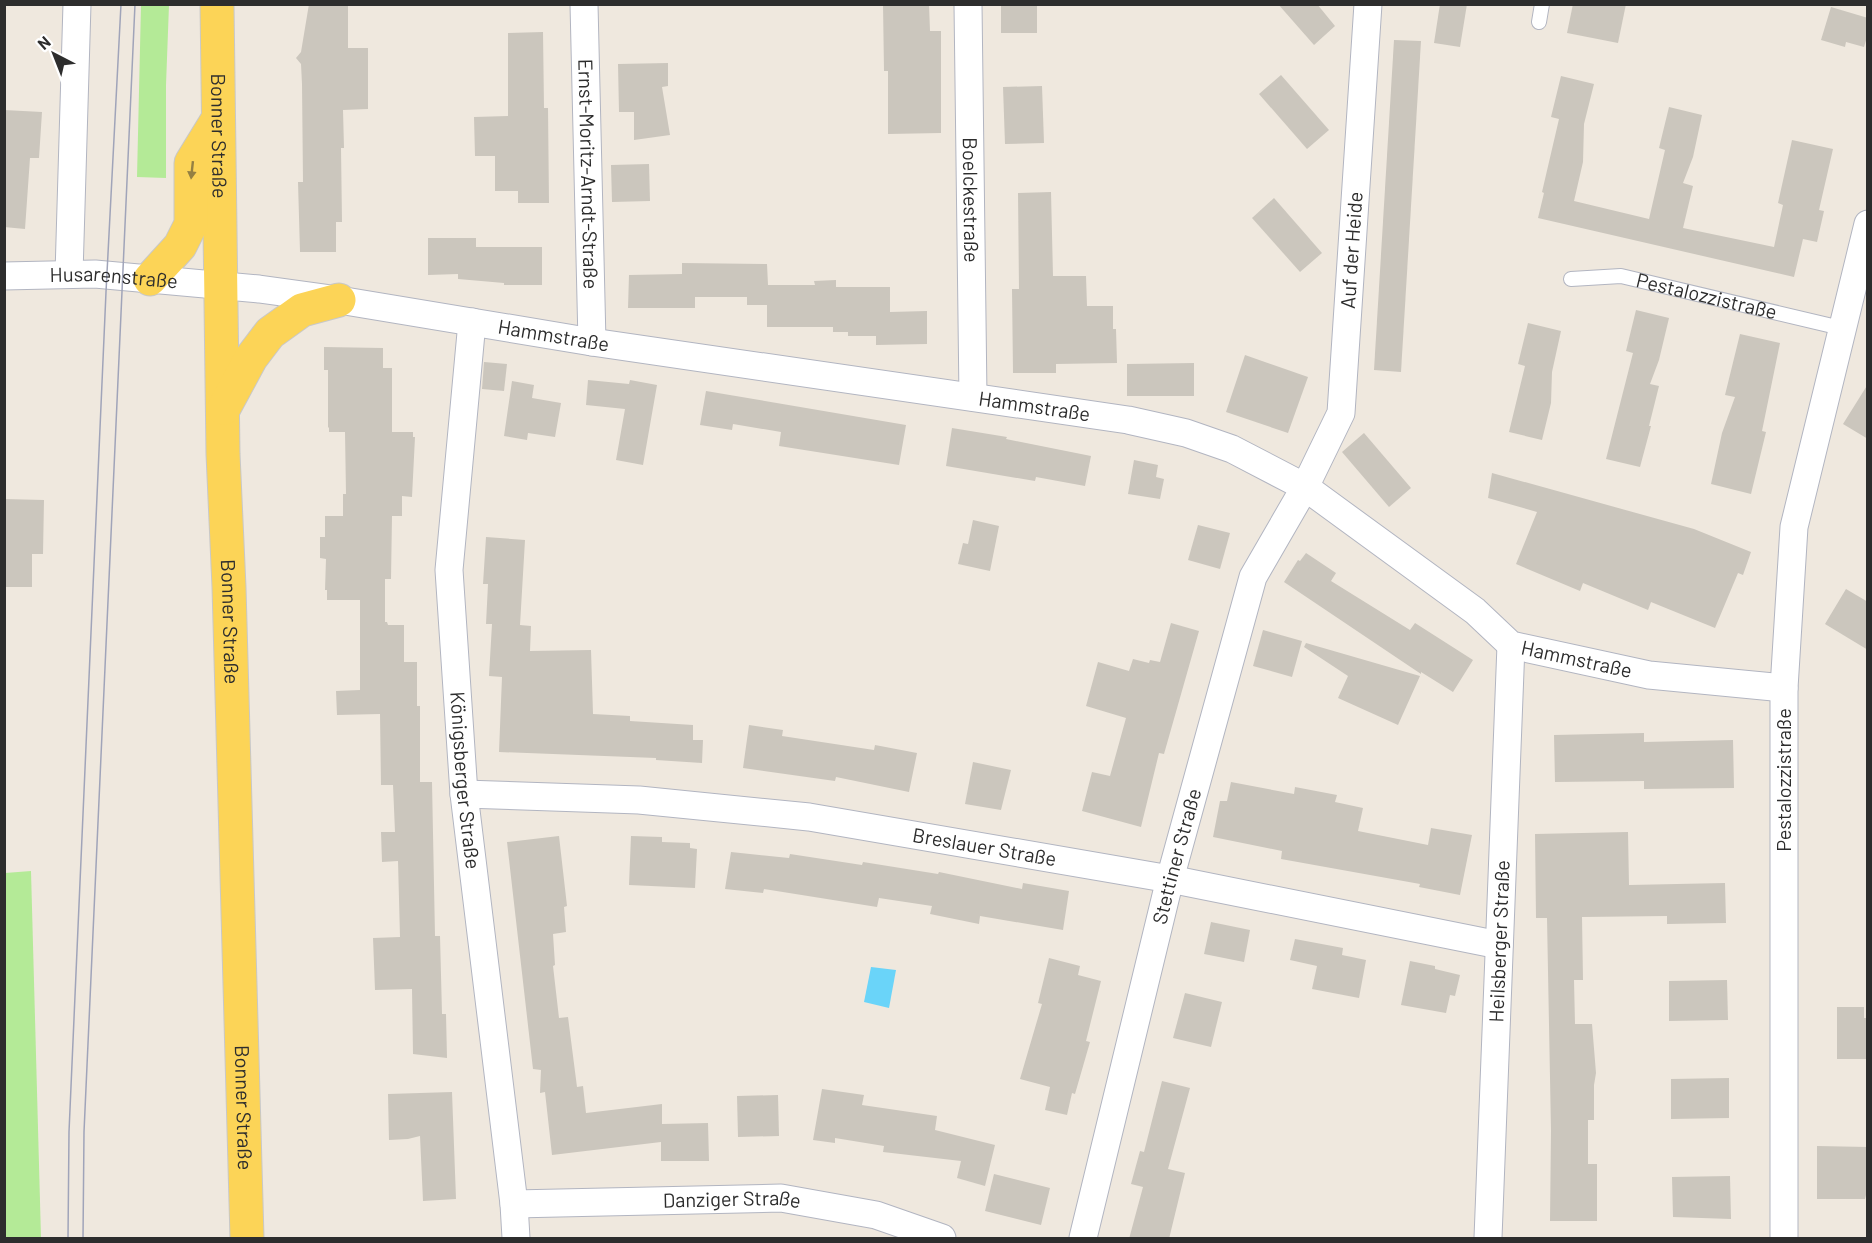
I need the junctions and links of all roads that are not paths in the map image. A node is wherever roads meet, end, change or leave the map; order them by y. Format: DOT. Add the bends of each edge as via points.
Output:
graph roads {
  1 [pos="77,4"];
  2 [pos="217,4"];
  3 [pos="584,4"];
  4 [pos="968,4"];
  5 [pos="1368,4"];
  6 [pos="1542,4"];
  7 [pos="1539,22"];
  8 [pos="218,119"];
  9 [pos="1868,224"];
  10 [pos="69,274"];
  11 [pos="4,276"];
  12 [pos="150,279"];
  13 [pos="1571,279"];
  14 [pos="221,285"];
  15 [pos="339,300"];
  16 [pos="472,322"];
  17 [pos="1841,328"];
  18 [pos="592,342"];
  19 [pos="973,397"];
  20 [pos="223,411"];
  21 [pos="1305,487"];
  22 [pos="1511,645"];
  23 [pos="1784,688"];
  24 [pos="464,794"];
  25 [pos="1170,879"];
  26 [pos="1499,945"];
  27 [pos="514,1204"];
  28 [pos="247,1239"];
  29 [pos="516,1239"];
  30 [pos="942,1239"];
  31 [pos="1083,1239"];
  32 [pos="1488,1239"];
  33 [pos="1784,1239"];
  1 -- 10 [label="street"];
  2 -- 8 [label="main road, Bonner Straße"];
  3 -- 18 [label="street, Ernst-Moritz-Arndt-Straße"];
  4 -- 19 [label="street, Boelckestraße"];
  5 -- 21 [label="street, Auf der Heide" via="1341,413"];
  6 -- 7 [label="lane"];
  8 -- 12 [label="main road, one-way" via="191,163 191,224 180,246"];
  8 -- 14 [label="main road, Bonner Straße"];
  9 -- 17 [label="street, Pestalozzistraße"];
  10 -- 11 [label="street, Husarenstraße"];
  10 -- 12 [label="street, Husarenstraße"];
  12 -- 14 [label="street, Husarenstraße"];
  13 -- 17 [label="lane, Pestalozzistraße" via="1621,276"];
  14 -- 15 [label="street, Hammstraße"];
  14 -- 20 [label="main road, Bonner Straße"];
  15 -- 16 [label="street, Hammstraße"];
  15 -- 20 [label="main road" via="302,310 270,333 251,358"];
  16 -- 18 [label="street, Hammstraße"];
  16 -- 24 [label="street, Königsberger Straße" via="449,570"];
  17 -- 23 [label="street, Pestalozzistraße" via="1794,527"];
  18 -- 19 [label="street, Hammstraße"];
  19 -- 21 [label="street, Hammstraße" via="1128,420 1186,433 1232,449"];
  20 -- 28 [label="main road, Bonner Straße"];
  21 -- 22 [label="street, Hammstraße" via="1475,611"];
  21 -- 25 [label="street, Stettiner Straße" via="1253,577"];
  22 -- 23 [label="street, Hammstraße" via="1649,675"];
  22 -- 26 [label="street, Heilsberger Straße"];
  23 -- 33 [label="street, Pestalozzistraße"];
  24 -- 25 [label="street, Breslauer Straße" via="639,800 809,817"];
  24 -- 27 [label="street, Königsberger Straße"];
  25 -- 26 [label="street, Breslauer Straße"];
  25 -- 31 [label="street, Stettiner Straße"];
  26 -- 32 [label="street, Heilsberger Straße"];
  27 -- 29 [label="street, Königsberger Straße"];
  27 -- 30 [label="street, Danziger Straße" via="781,1198 876,1215"];
}
